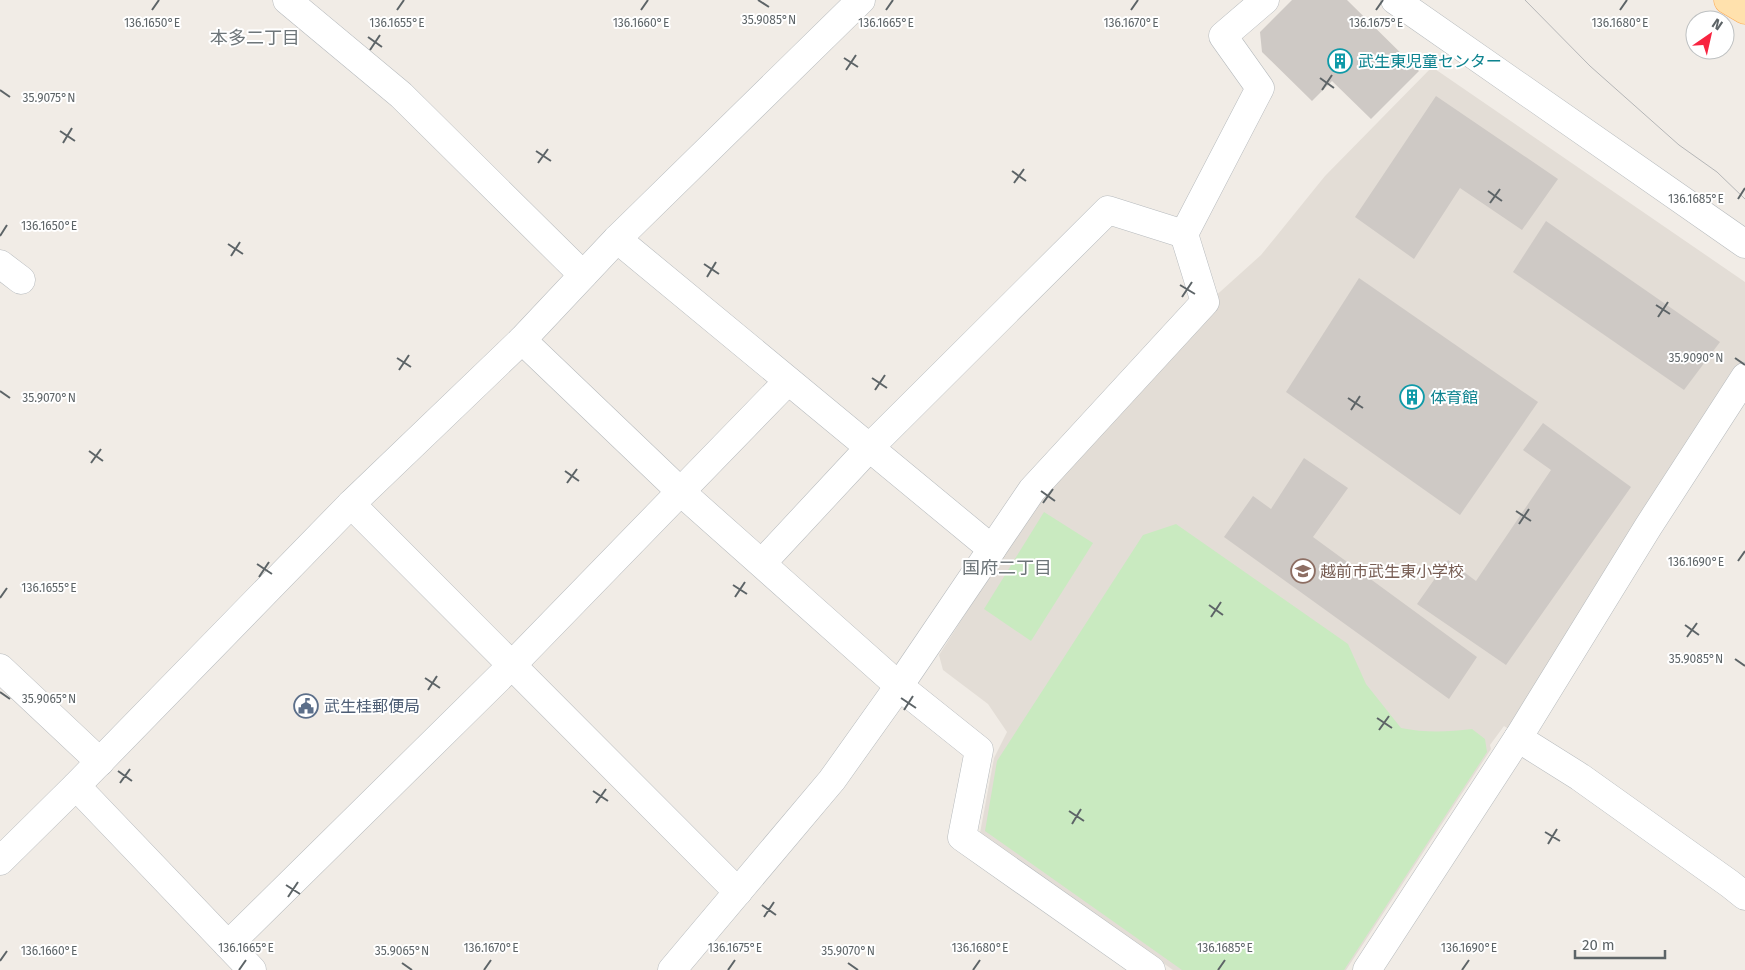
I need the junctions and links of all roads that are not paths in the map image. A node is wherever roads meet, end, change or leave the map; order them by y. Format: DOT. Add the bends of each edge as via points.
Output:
graph roads {
  1 [pos="287,0"];
  2 [pos="861,0"];
  3 [pos="1265,0"];
  4 [pos="1394,0"];
  5 [pos="1728,0"];
  6 [pos="1745,10"];
  7 [pos="1184,234"];
  8 [pos="617,239"];
  9 [pos="1745,244"];
  10 [pos="583,275"];
  11 [pos="522,340"];
  12 [pos="1745,377"];
  13 [pos="788,381"];
  14 [pos="869,448"];
  15 [pos="681,492"];
  16 [pos="351,504"];
  17 [pos="992,549"];
  18 [pos="762,563"];
  19 [pos="512,665"];
  20 [pos="0,668"];
  21 [pos="899,686"];
  22 [pos="1518,738"];
  23 [pos="100,762"];
  24 [pos="76,786"];
  25 [pos="0,861"];
  26 [pos="738,892"];
  27 [pos="1745,896"];
  28 [pos="228,945"];
  29 [pos="252,970"];
  30 [pos="672,970"];
  31 [pos="1150,970"];
  32 [pos="1367,970"];
  1 -- 10 [label="street" via="401,95"];
  2 -- 8 [label="street"];
  3 -- 7 [label="street" via="1223,36 1260,88"];
  4 -- 9 [label="street"];
  5 -- 6 [label="main road"];
  7 -- 14 [label="street" via="1108,210"];
  7 -- 17 [label="street" via="1205,302 1032,490"];
  8 -- 10 [label="street"];
  8 -- 13 [label="street"];
  10 -- 11 [label="street"];
  11 -- 15 [label="street"];
  11 -- 16 [label="street"];
  12 -- 22 [label="street"];
  13 -- 14 [label="street"];
  13 -- 15 [label="street"];
  14 -- 17 [label="street"];
  14 -- 18 [label="street"];
  15 -- 18 [label="street"];
  15 -- 19 [label="street"];
  16 -- 19 [label="street"];
  16 -- 23 [label="street"];
  17 -- 21 [label="street"];
  18 -- 21 [label="street"];
  19 -- 26 [label="street"];
  19 -- 28 [label="street"];
  20 -- 23 [label="street"];
  21 -- 26 [label="street" via="832,780"];
  21 -- 31 [label="street" via="979,750 962,837"];
  22 -- 27 [label="street" via="1580,777"];
  22 -- 32 [label="street"];
  23 -- 24 [label="street"];
  24 -- 25 [label="street"];
  24 -- 28 [label="street"];
  26 -- 30 [label="street"];
  28 -- 29 [label="street"];
}
